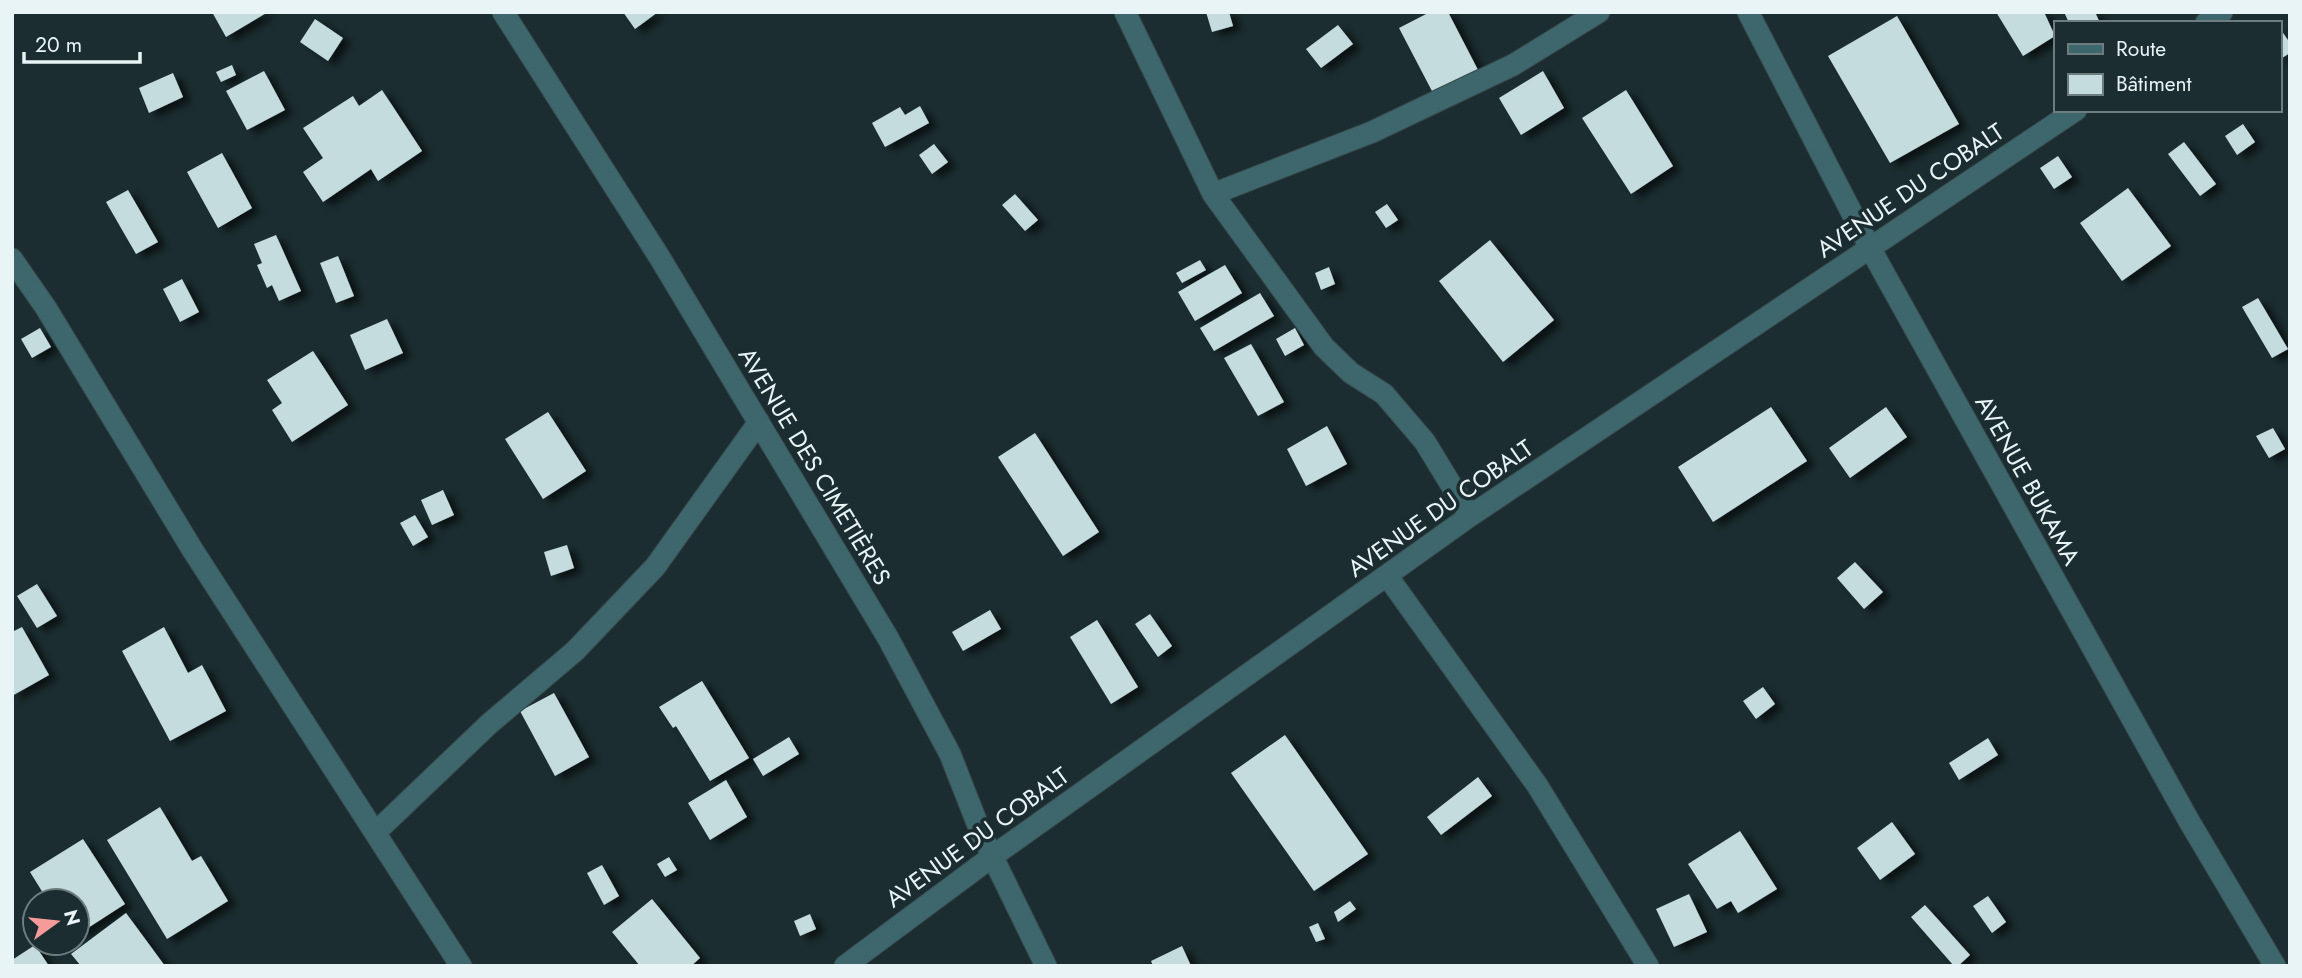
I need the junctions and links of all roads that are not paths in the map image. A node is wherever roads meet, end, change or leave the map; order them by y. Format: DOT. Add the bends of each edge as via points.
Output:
graph roads {
  1 [pos="503,12"];
  2 [pos="1125,12"];
  3 [pos="1599,12"];
  4 [pos="1748,12"];
  5 [pos="2073,112"];
  6 [pos="1213,194"];
  7 [pos="1870,248"];
  8 [pos="12,259"];
  9 [pos="759,422"];
  10 [pos="1470,516"];
  11 [pos="1388,577"];
  12 [pos="377,831"];
  13 [pos="993,856"];
  14 [pos="461,966"];
  15 [pos="845,966"];
  16 [pos="1046,966"];
  17 [pos="1648,966"];
  18 [pos="2275,966"];
  1 -- 9 [label="street, AVENUE DES CIMETIÈRES"];
  2 -- 6 [label="street"];
  3 -- 6 [label="street" via="1513,65 1407,115"];
  4 -- 7 [label="street, AVENUE BUKAMA"];
  5 -- 7 [label="street, AVENUE DU COBALT"];
  6 -- 10 [label="street" via="1324,347 1351,373 1384,394 1425,442"];
  7 -- 10 [label="street, AVENUE DU COBALT"];
  7 -- 18 [label="street, AVENUE BUKAMA" via="2189,821"];
  8 -- 12 [label="street" via="192,549"];
  9 -- 12 [label="street" via="655,567 575,651 489,724"];
  9 -- 13 [label="street, AVENUE DES CIMETIÈRES" via="928,710"];
  10 -- 11 [label="street, AVENUE DU COBALT"];
  11 -- 13 [label="street, AVENUE DU COBALT"];
  11 -- 17 [label="street" via="1538,785"];
  12 -- 14 [label="street"];
  13 -- 15 [label="street, AVENUE DU COBALT"];
  13 -- 16 [label="street, AVENUE DES CIMETIÈRES"];
}
